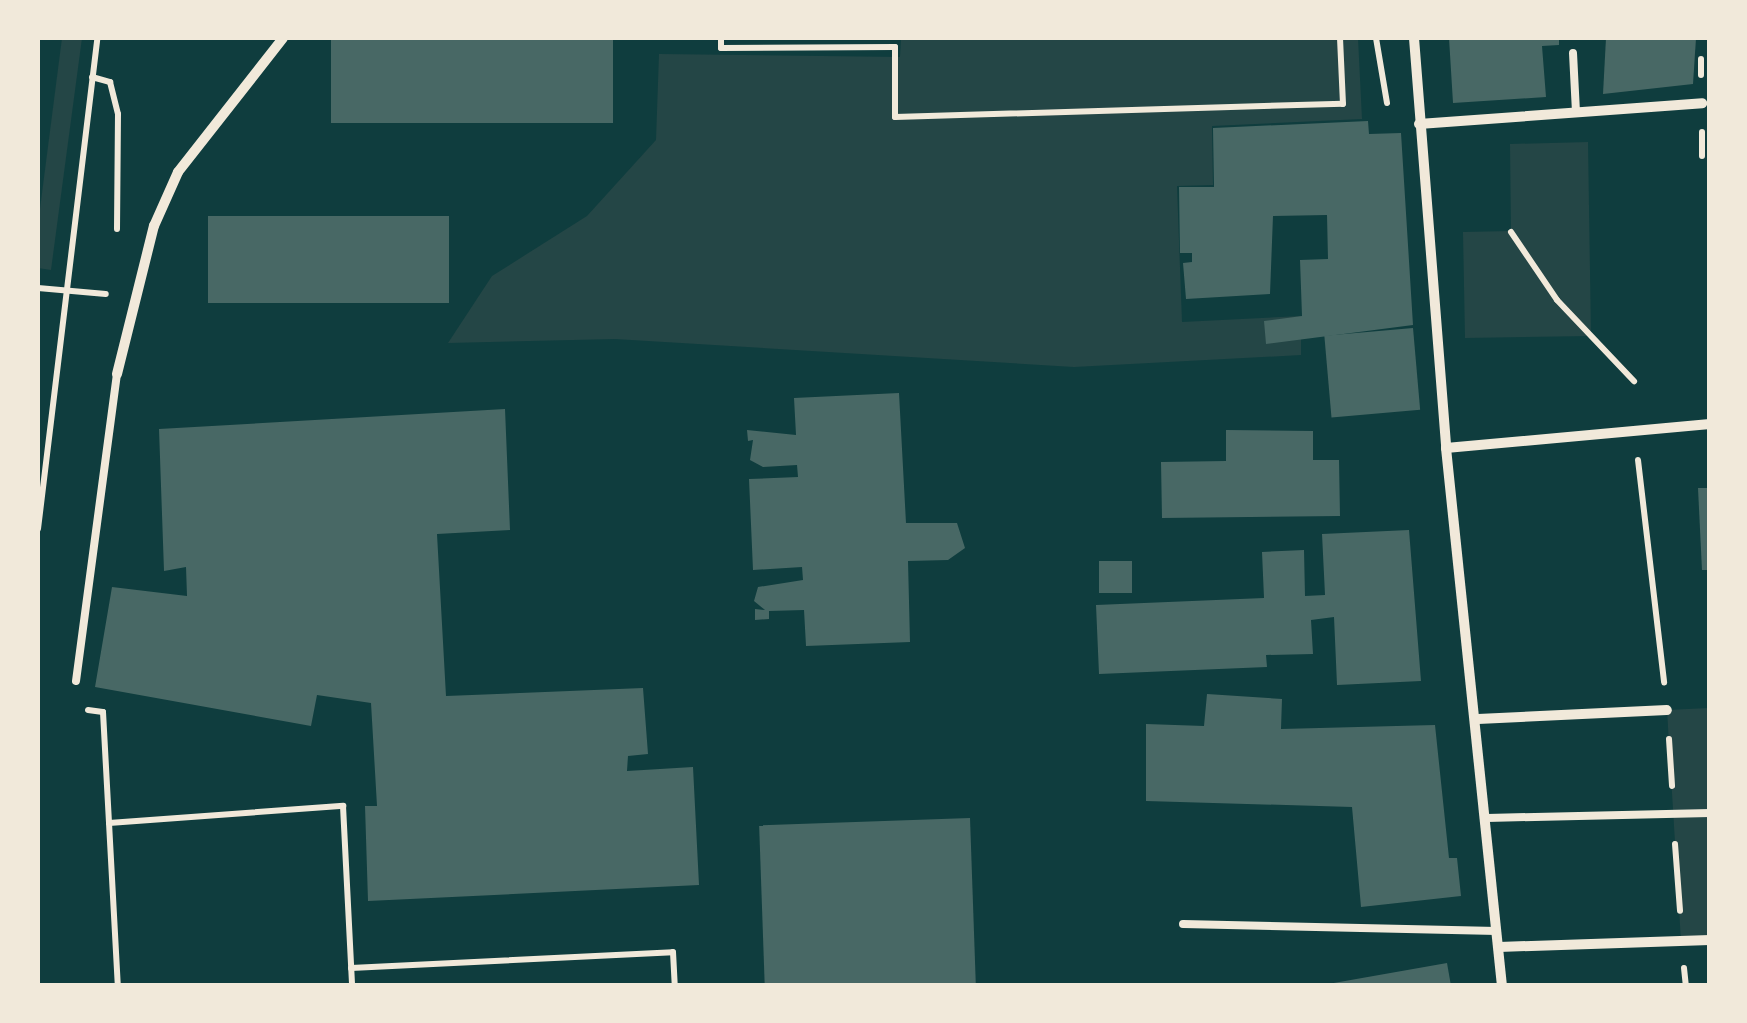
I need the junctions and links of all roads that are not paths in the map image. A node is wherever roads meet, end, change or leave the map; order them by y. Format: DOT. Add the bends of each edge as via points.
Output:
graph roads {
  1 [pos="283,38"];
  2 [pos="1414,38"];
  3 [pos="1573,53"];
  4 [pos="1702,102"];
  5 [pos="1576,112"];
  6 [pos="1419,124"];
  7 [pos="117,374"];
  8 [pos="1710,424"];
  9 [pos="1446,448"];
  10 [pos="76,681"];
  11 [pos="1667,710"];
  12 [pos="1478,719"];
  13 [pos="1710,813"];
  14 [pos="1487,818"];
  15 [pos="1183,924"];
  16 [pos="1497,932"];
  17 [pos="1710,940"];
  18 [pos="1499,947"];
  19 [pos="1502,986"];
  1 -- 7 [label="street" via="178,172 154,226"];
  2 -- 6 [label="street"];
  3 -- 5 [label="lane"];
  4 -- 5 [label="street"];
  5 -- 6 [label="street"];
  6 -- 9 [label="street"];
  7 -- 10 [label="lane"];
  8 -- 9 [label="street"];
  9 -- 12 [label="street"];
  11 -- 12 [label="street"];
  12 -- 14 [label="street"];
  13 -- 14 [label="lane"];
  14 -- 16 [label="street"];
  15 -- 16 [label="lane"];
  16 -- 18 [label="street"];
  17 -- 18 [label="street"];
  18 -- 19 [label="street"];
}
